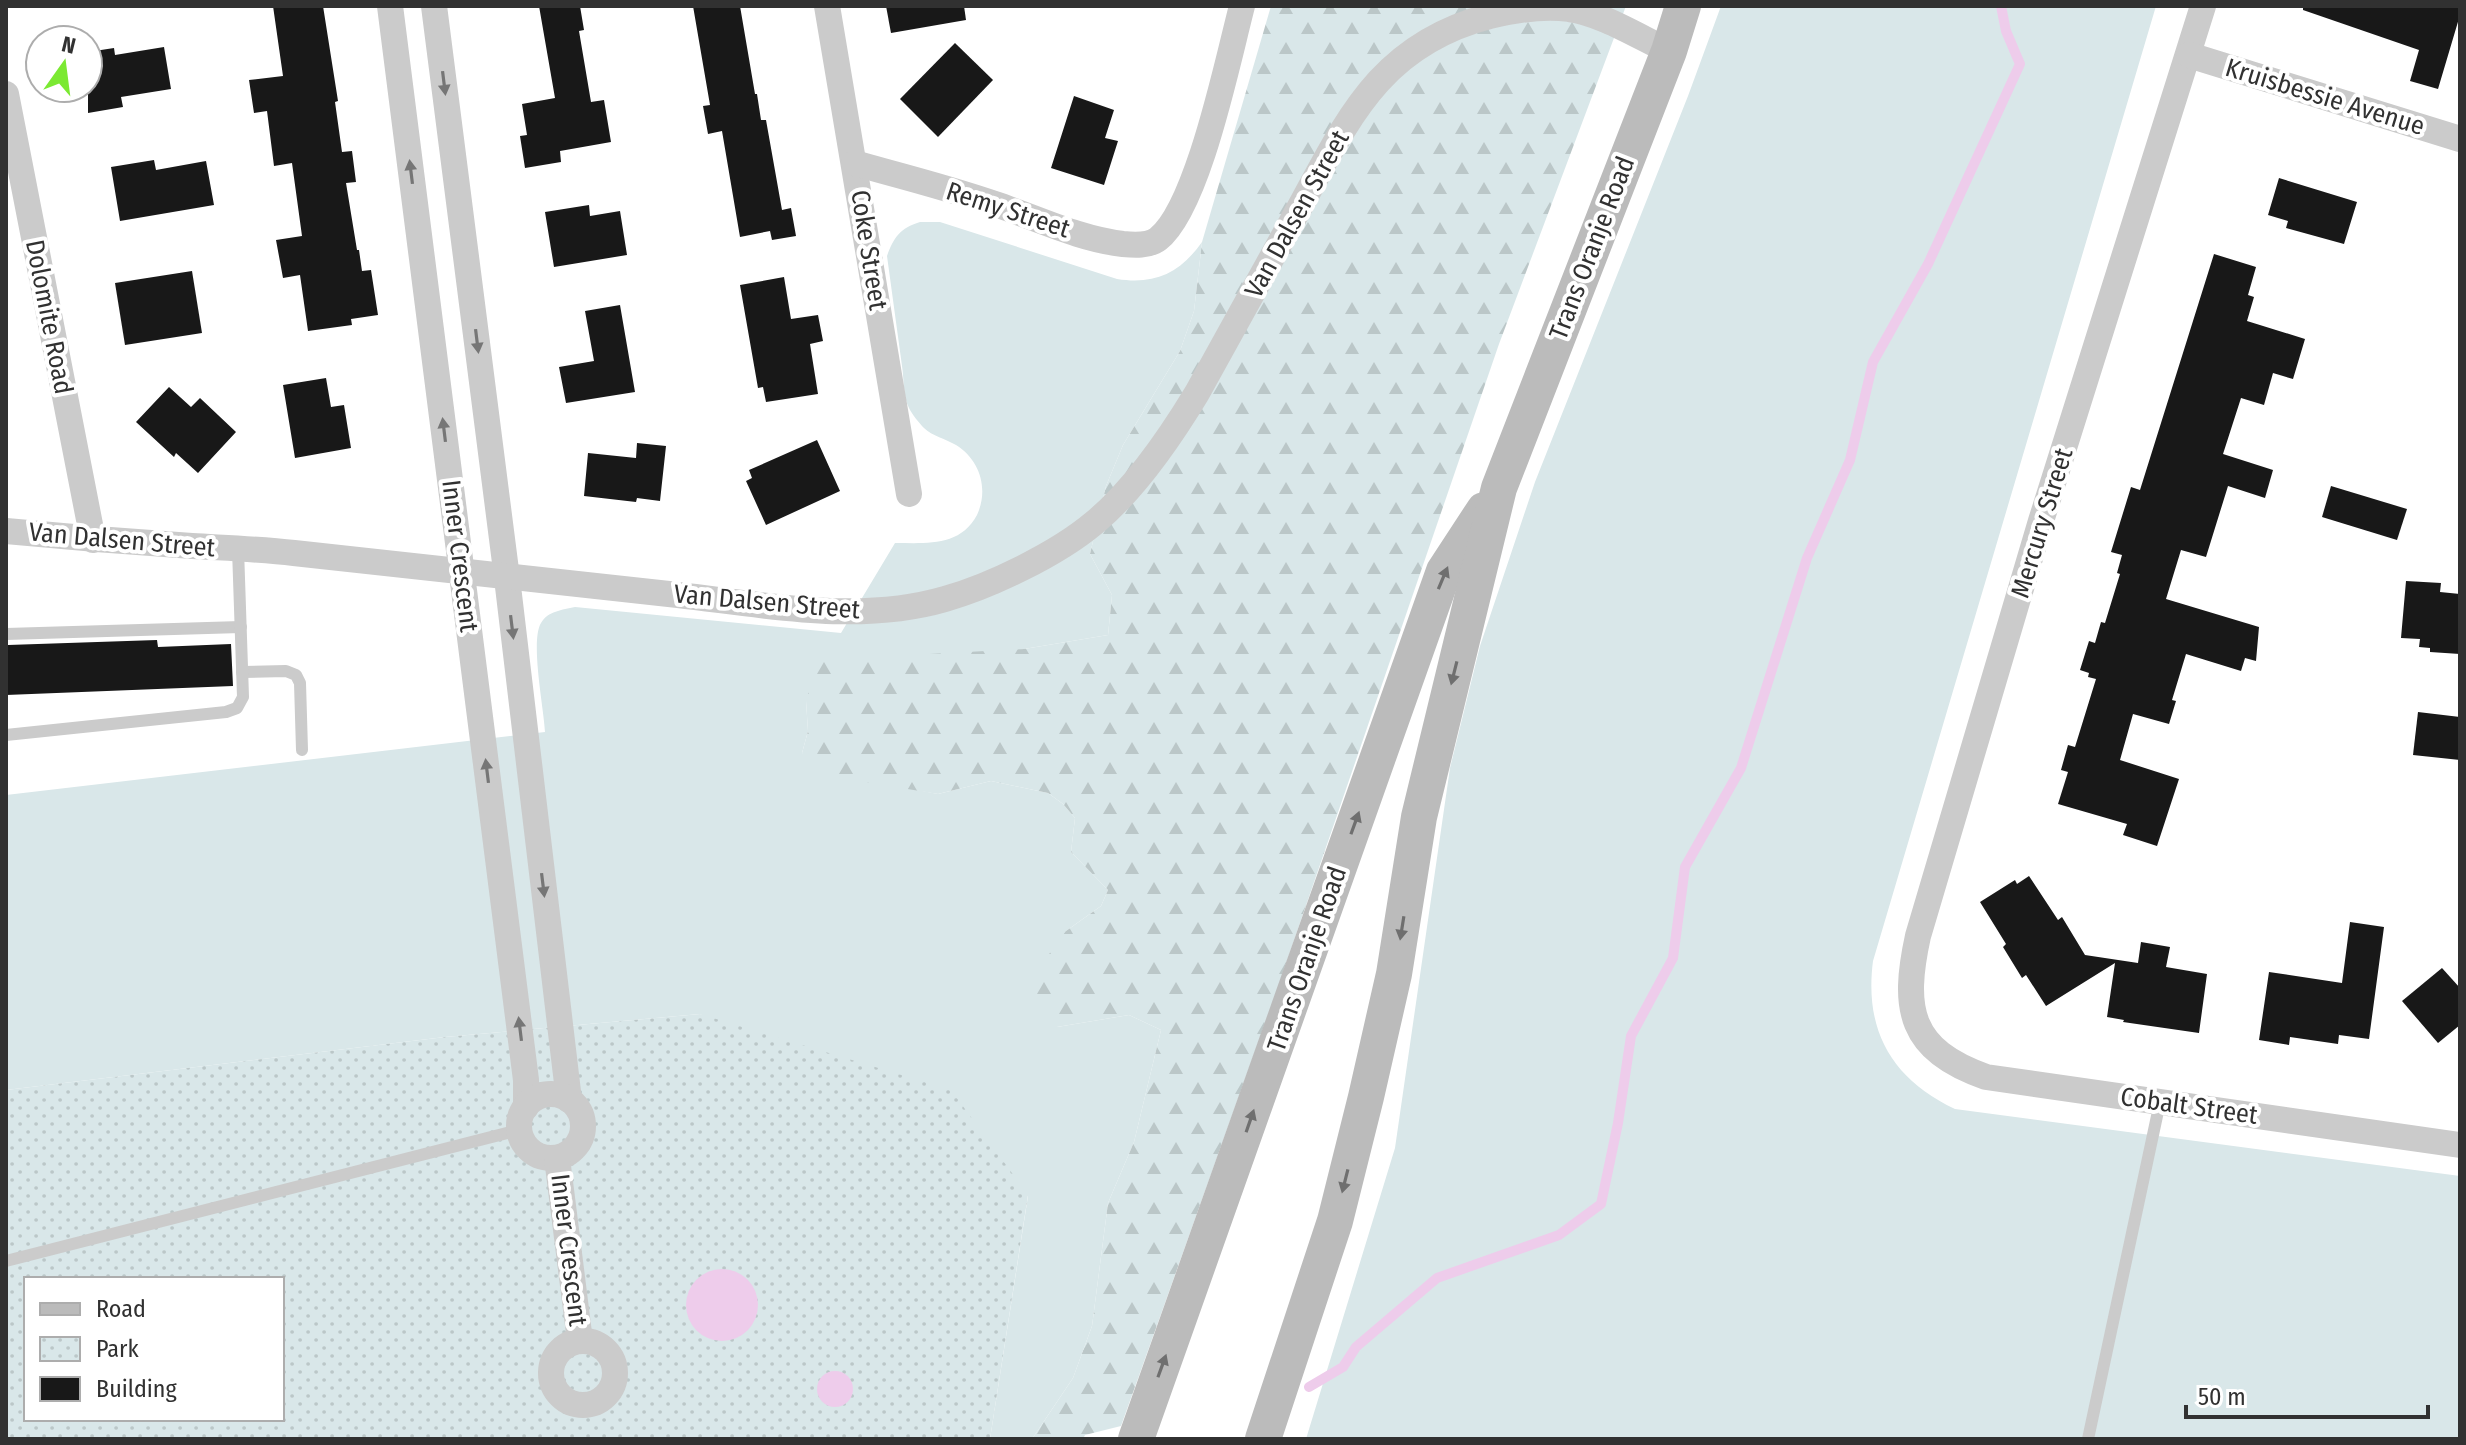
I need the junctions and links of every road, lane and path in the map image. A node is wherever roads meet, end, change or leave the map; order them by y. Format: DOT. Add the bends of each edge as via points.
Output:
graph roads {
  1 [pos="390,6"];
  2 [pos="434,6"];
  3 [pos="827,6"];
  4 [pos="1242,6"];
  5 [pos="1683,6"];
  6 [pos="2203,6"];
  7 [pos="1669,51"];
  8 [pos="2189,55"];
  9 [pos="6,94"];
  10 [pos="2460,139"];
  11 [pos="854,163"];
  12 [pos="1499,488"];
  13 [pos="909,494"];
  14 [pos="6,531"];
  15 [pos="93,540"];
  16 [pos="238,549"];
  17 [pos="463,574"];
  18 [pos="507,578"];
  19 [pos="241,627"];
  20 [pos="6,634"];
  21 [pos="242,672"];
  22 [pos="6,735"];
  23 [pos="302,750"];
  24 [pos="1928,1043"];
  25 [pos="569,1100"];
  26 [pos="2160,1102"];
  27 [pos="522,1118"];
  28 [pos="2460,1145"];
  29 [pos="557,1158"];
  30 [pos="6,1261"];
  31 [pos="580,1341"];
  32 [pos="1136,1439"];
  33 [pos="1263,1439"];
  34 [pos="2088,1439"];
  17 -- 1 [label="street, Inner Crescent, one-way"];
  2 -- 18 [label="street, Inner Crescent, one-way"];
  3 -- 11 [label="street, Coke Street"];
  4 -- 11 [label="street, Remy Street" via="1187,198 1154,242 1140,245 1091,237"];
  5 -- 7 [label="main road, Trans Oranje Road"];
  6 -- 8 [label="street, Mercury Street"];
  7 -- 12 [label="main road, Trans Oranje Road"];
  7 -- 18 [label="street, Van Dalsen Street" via="1590,14 1545,7 1463,23 1402,58 1369,90 1337,141 1175,429 1094,523 991,581 914,607 848,612"];
  8 -- 10 [label="street, Kruisbessie Avenue"];
  8 -- 24 [label="street, Mercury Street" via="2041,521 1918,936 1911,1007"];
  9 -- 15 [label="street, Dolomite Road"];
  11 -- 13 [label="street, Coke Street"];
  32 -- 12 [label="main road, Trans Oranje Road, one-way" via="1444,571"];
  12 -- 33 [label="main road, Trans Oranje Road, one-way" via="1419,817 1394,974 1362,1113 1335,1221"];
  14 -- 15 [label="street, Van Dalsen Street"];
  15 -- 16 [label="street, Van Dalsen Street"];
  16 -- 17 [label="street, Van Dalsen Street"];
  16 -- 19 [label="lane"];
  17 -- 18 [label="street, Van Dalsen Street"];
  27 -- 17 [label="street, Inner Crescent, one-way" via="526,1080"];
  18 -- 25 [label="street, Inner Crescent, one-way"];
  19 -- 20 [label="lane"];
  19 -- 21 [label="lane"];
  21 -- 22 [label="lane" via="243,697 237,708 226,712"];
  21 -- 23 [label="lane" via="296,675"];
  24 -- 26 [label="street, Cobalt Street" via="1944,1059 1986,1077"];
  25 -- 27 [label="street" via="538,1097"];
  25 -- 29 [label="street" via="581,1117 581,1138"];
  26 -- 28 [label="street, Cobalt Street"];
  26 -- 34 [label="lane"];
  27 -- 29 [label="street" via="522,1140 536,1155"];
  27 -- 30 [label="lane"];
  29 -- 31 [label="street, Inner Crescent"];
}
